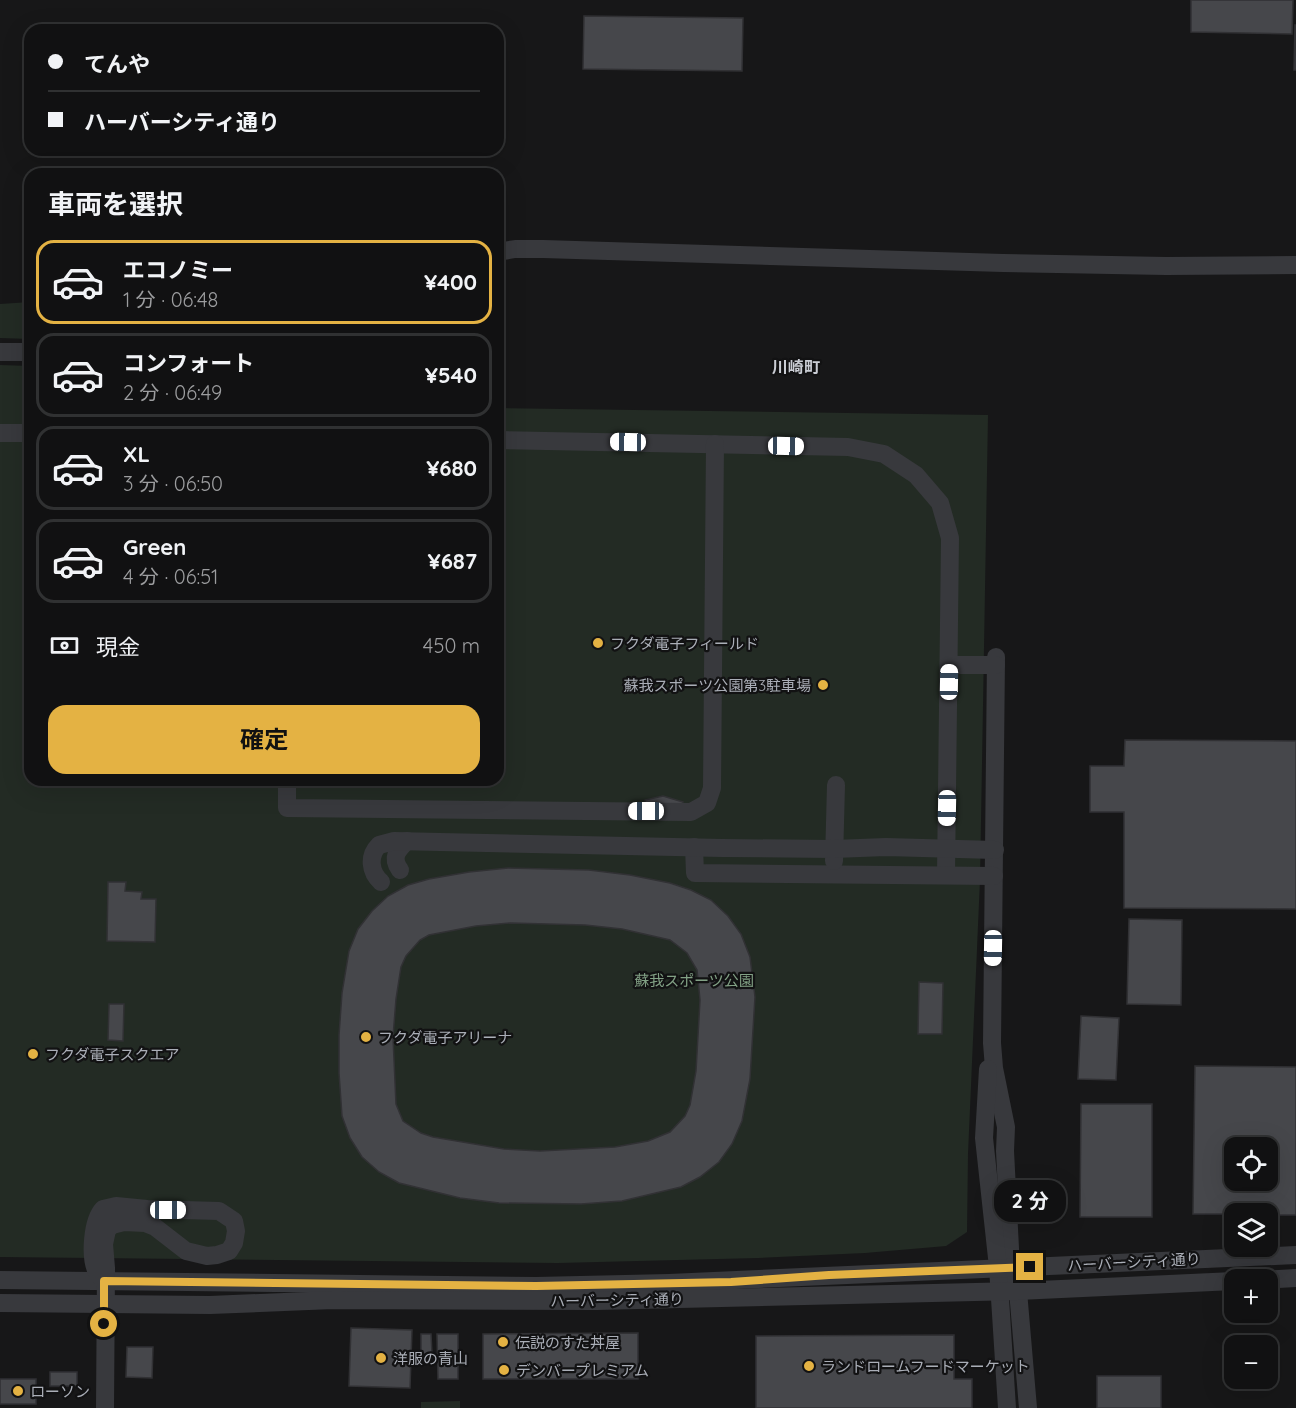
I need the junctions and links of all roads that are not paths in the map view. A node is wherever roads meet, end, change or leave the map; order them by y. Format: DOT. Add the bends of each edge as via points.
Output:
graph roads {
  1 [pos="504,251"];
  2 [pos="1296,265"];
  3 [pos="0,352"];
  4 [pos="24,352"];
  5 [pos="0,433"];
  6 [pos="24,433"];
  7 [pos="504,440"];
  8 [pos="715,444"];
  9 [pos="949,664"];
  10 [pos="836,785"];
  11 [pos="287,786"];
  12 [pos="407,841"];
  13 [pos="886,847"];
  14 [pos="694,848"];
  15 [pos="834,849"];
  16 [pos="946,849"];
  17 [pos="995,850"];
  18 [pos="400,870"];
  19 [pos="834,874"];
  20 [pos="888,875"];
  21 [pos="946,875"];
  22 [pos="994,876"];
  23 [pos="381,882"];
  24 [pos="992,1043"];
  25 [pos="1006,1126"];
  26 [pos="984,1127"];
  27 [pos="1296,1255"];
  28 [pos="1004,1268"];
  29 [pos="1296,1278"];
  30 [pos="1278,1279"];
  31 [pos="0,1280"];
  32 [pos="104,1281"];
  33 [pos="1224,1281"];
  34 [pos="1009,1291"];
  35 [pos="0,1303"];
  36 [pos="104,1304"];
  37 [pos="105,1408"];
  38 [pos="1007,1408"];
  39 [pos="1028,1408"];
  1 -- 2 [label="street" via="1166,266"];
  3 -- 4 [label="street"];
  5 -- 6 [label="street"];
  7 -- 8 [label="street"];
  8 -- 9 [label="street" via="848,447 884,454 916,475 940,503 950,538"];
  8 -- 11 [label="street" via="712,788 707,803 691,812 287,808"];
  9 -- 16 [label="street"];
  9 -- 17 [label="street" via="996,661"];
  10 -- 15 [label="street"];
  12 -- 14 [label="street"];
  12 -- 18 [label="street" via="396,854"];
  12 -- 23 [label="street" via="386,842 374,849 372,867"];
  13 -- 15 [label="street"];
  13 -- 16 [label="street"];
  13 -- 20 [label="street"];
  14 -- 15 [label="street"];
  14 -- 19 [label="street" via="694,873"];
  15 -- 19 [label="street"];
  16 -- 17 [label="street"];
  16 -- 21 [label="street"];
  17 -- 22 [label="street"];
  19 -- 20 [label="street"];
  20 -- 21 [label="street"];
  21 -- 22 [label="street"];
  22 -- 24 [label="street"];
  24 -- 25 [label="street"];
  24 -- 26 [label="street"];
  25 -- 26 [label="street" via="994,1119"];
  25 -- 28 [label="street"];
  26 -- 28 [label="street"];
  27 -- 28 [label="street, ハーバーシティ通り"];
  28 -- 32 [label="street, ハーバーシティ通り" via="731,1282 536,1286"];
  28 -- 34 [label="street"];
  29 -- 30 [label="street"];
  31 -- 32 [label="street, ハーバーシティ通り"];
  32 -- 32 [label="street" via="95,1268 93,1234 103,1209 116,1206 210,1210 234,1221 236,1238 232,1247 224,1254 207,1256 186,1251 146,1223 112,1225 104,1236"];
  32 -- 36 [label="street"];
  33 -- 34 [label="street, ハーバーシティ通り"];
  34 -- 36 [label="street, ハーバーシティ通り" via="596,1301"];
  34 -- 38 [label="street"];
  34 -- 39 [label="street"];
  35 -- 36 [label="street, ハーバーシティ通り"];
  36 -- 37 [label="street"];
}
